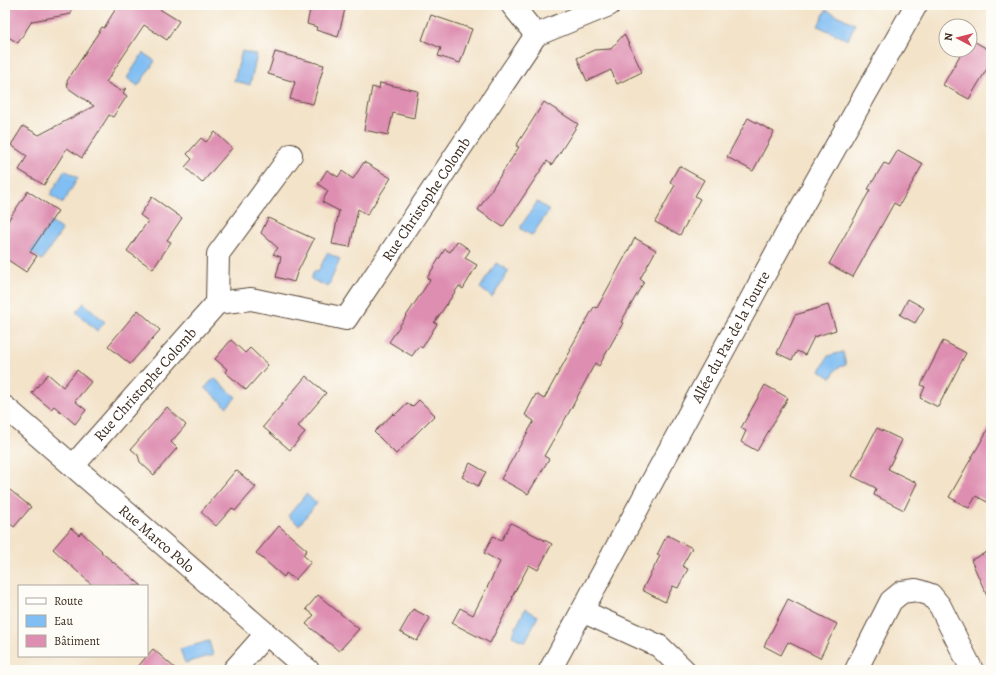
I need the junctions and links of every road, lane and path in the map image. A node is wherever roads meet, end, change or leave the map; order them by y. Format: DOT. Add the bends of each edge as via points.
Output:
graph roads {
  1 [pos="512,5"];
  2 [pos="608,5"];
  3 [pos="916,5"];
  4 [pos="536,35"];
  5 [pos="291,155"];
  6 [pos="217,303"];
  7 [pos="5,407"];
  8 [pos="73,466"];
  9 [pos="582,611"];
  10 [pos="266,634"];
  11 [pos="234,670"];
  12 [pos="308,670"];
  13 [pos="550,670"];
  14 [pos="684,670"];
  15 [pos="856,670"];
  16 [pos="972,670"];
  1 -- 4 [label="street"];
  2 -- 4 [label="street"];
  3 -- 9 [label="street, Allée du Pas de la Tourte" via="781,242"];
  4 -- 6 [label="street, Rue Christophe Colomb" via="346,319 251,299"];
  5 -- 6 [label="street" via="218,254"];
  6 -- 8 [label="street, Rue Christophe Colomb"];
  7 -- 8 [label="street, Rue Marco Polo"];
  8 -- 10 [label="street, Rue Marco Polo"];
  9 -- 13 [label="street, Allée du Pas de la Tourte"];
  9 -- 14 [label="street" via="660,646"];
  10 -- 11 [label="street"];
  10 -- 12 [label="street, Rue Marco Polo"];
  15 -- 16 [label="street" via="891,601 902,592 916,590 931,595 940,606"];
}
